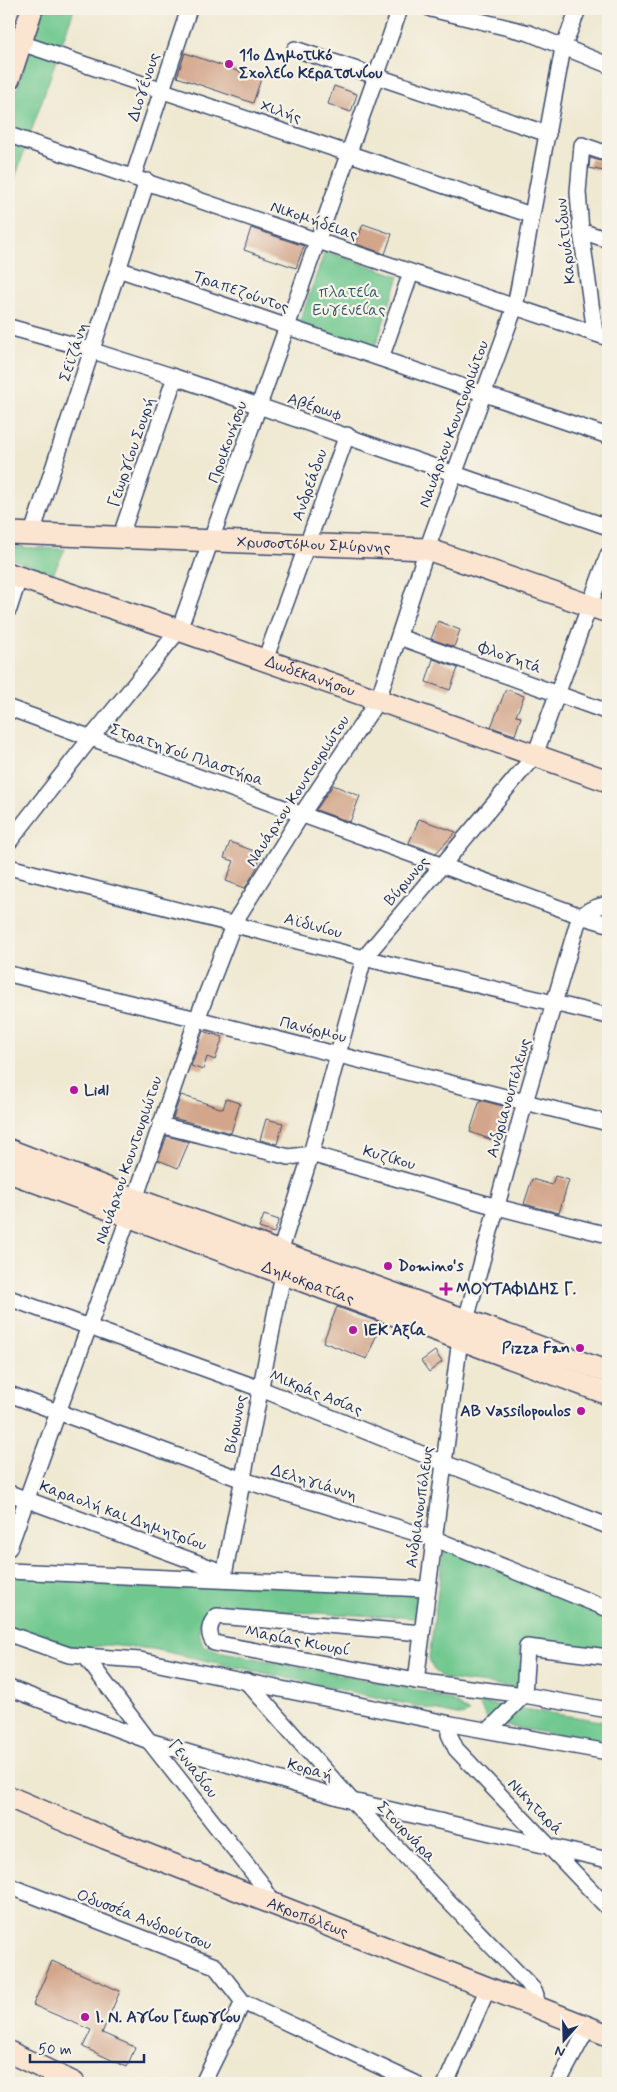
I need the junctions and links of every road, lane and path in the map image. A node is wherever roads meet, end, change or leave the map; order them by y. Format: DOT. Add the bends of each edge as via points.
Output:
graph roads {
  1 [pos="32,9"];
  2 [pos="189,9"];
  3 [pos="400,9"];
  4 [pos="431,9"];
  5 [pos="578,9"];
  6 [pos="21,43"];
  7 [pos="563,48"];
  8 [pos="295,49"];
  9 [pos="608,65"];
  10 [pos="376,77"];
  11 [pos="9,79"];
  12 [pos="161,90"];
  13 [pos="548,134"];
  14 [pos="9,135"];
  15 [pos="349,153"];
  16 [pos="608,154"];
  17 [pos="140,179"];
  18 [pos="531,214"];
  19 [pos="581,231"];
  20 [pos="608,240"];
  21 [pos="318,241"];
  22 [pos="118,269"];
  23 [pos="411,273"];
  24 [pos="515,307"];
  25 [pos="287,327"];
  26 [pos="9,328"];
  27 [pos="602,336"];
  28 [pos="93,350"];
  29 [pos="381,358"];
  30 [pos="176,377"];
  31 [pos="483,393"];
  32 [pos="259,407"];
  33 [pos="347,435"];
  34 [pos="608,436"];
  35 [pos="455,472"];
  36 [pos="608,527"];
  37 [pos="9,533"];
  38 [pos="32,533"];
  39 [pos="120,538"];
  40 [pos="211,541"];
  41 [pos="306,544"];
  42 [pos="427,549"];
  43 [pos="608,555"];
  44 [pos="14,576"];
  45 [pos="599,609"];
  46 [pos="9,610"];
  47 [pos="179,630"];
  48 [pos="400,637"];
  49 [pos="265,660"];
  50 [pos="558,694"];
  51 [pos="378,700"];
  52 [pos="9,708"];
  53 [pos="608,712"];
  54 [pos="90,739"];
  55 [pos="536,755"];
  56 [pos="608,781"];
  57 [pos="302,814"];
  58 [pos="9,842"];
  59 [pos="443,865"];
  60 [pos="9,867"];
  61 [pos="608,904"];
  62 [pos="581,916"];
  63 [pos="234,923"];
  64 [pos="608,924"];
  65 [pos="364,958"];
  66 [pos="9,974"];
  67 [pos="554,1003"];
  68 [pos="608,1016"];
  69 [pos="197,1019"];
  70 [pos="337,1054"];
  71 [pos="525,1102"];
  72 [pos="608,1123"];
  73 [pos="160,1125"];
  74 [pos="9,1150"];
  75 [pos="311,1154"];
  76 [pos="9,1172"];
  77 [pos="497,1207"];
  78 [pos="131,1208"];
  79 [pos="608,1236"];
  80 [pos="280,1252"];
  81 [pos="283,1274"];
  82 [pos="9,1298"];
  83 [pos="88,1327"];
  84 [pos="463,1329"];
  85 [pos="608,1372"];
  86 [pos="261,1389"];
  87 [pos="9,1394"];
  88 [pos="608,1394"];
  89 [pos="58,1412"];
  90 [pos="444,1463"];
  91 [pos="243,1480"];
  92 [pos="9,1493"];
  93 [pos="26,1499"];
  94 [pos="608,1526"];
  95 [pos="435,1539"];
  96 [pos="9,1548"];
  97 [pos="9,1571"];
  98 [pos="224,1576"];
  99 [pos="426,1589"];
  100 [pos="608,1610"];
  101 [pos="422,1633"];
  102 [pos="9,1634"];
  103 [pos="85,1656"];
  104 [pos="608,1657"];
  105 [pos="416,1680"];
  106 [pos="246,1681"];
  107 [pos="9,1688"];
  108 [pos="524,1695"];
  109 [pos="608,1710"];
  110 [pos="451,1724"];
  111 [pos="490,1730"];
  112 [pos="149,1741"];
  113 [pos="608,1752"];
  114 [pos="9,1797"];
  115 [pos="352,1801"];
  116 [pos="548,1846"];
  117 [pos="608,1860"];
  118 [pos="9,1886"];
  119 [pos="274,1903"];
  120 [pos="608,1908"];
  121 [pos="488,1988"];
  122 [pos="243,2002"];
  123 [pos="534,2006"];
  124 [pos="588,2027"];
  125 [pos="608,2035"];
  126 [pos="9,2052"];
  127 [pos="74,2083"];
  128 [pos="203,2083"];
  129 [pos="415,2083"];
  130 [pos="446,2083"];
  131 [pos="558,2083"];
  1 -- 6 [label="street"];
  2 -- 12 [label="street, Διογένους"];
  3 -- 10 [label="street, Προικονήσου"];
  4 -- 7 [label="street" via="529,33"];
  5 -- 7 [label="street, Ναυάρχου Κουντουριώτου"];
  6 -- 11 [label="street"];
  6 -- 12 [label="street, Χιλής"];
  7 -- 9 [label="street"];
  7 -- 13 [label="street, Ναυάρχου Κουντουριώτου"];
  8 -- 10 [label="street"];
  10 -- 13 [label="street"];
  10 -- 15 [label="street, Προικονήσου"];
  12 -- 15 [label="street, Χιλής"];
  12 -- 17 [label="street, Διογένους"];
  13 -- 18 [label="street, Ναυάρχου Κουντουριώτου"];
  14 -- 17 [label="street, Νικομήδειας"];
  15 -- 18 [label="street, Χιλής"];
  15 -- 21 [label="street, Προικονήσου"];
  16 -- 19 [label="street, Καρυάτιδων" via="582,145 578,192"];
  17 -- 21 [label="street, Νικομήδειας"];
  17 -- 22 [label="street, Σεϊζάνη"];
  18 -- 24 [label="street, Ναυάρχου Κουντουριώτου"];
  19 -- 20 [label="street"];
  19 -- 27 [label="street, Καρυάτιδων"];
  21 -- 23 [label="street, Νικομήδειας"];
  21 -- 25 [label="street, Προικονήσου"];
  22 -- 25 [label="street, Τραπεζούντος"];
  22 -- 28 [label="street, Σεϊζάνη"];
  23 -- 24 [label="street, Νικομήδειας"];
  23 -- 29 [label="street"];
  24 -- 27 [label="street, Νικομήδειας"];
  24 -- 31 [label="street, Ναυάρχου Κουντουριώτου"];
  25 -- 29 [label="street, Τραπεζούντος"];
  25 -- 32 [label="street, Προικονήσου"];
  26 -- 28 [label="street, Αβέρωφ"];
  28 -- 30 [label="street, Αβέρωφ"];
  28 -- 38 [label="street, Σεϊζάνη"];
  29 -- 31 [label="street, Τραπεζούντος"];
  30 -- 32 [label="street, Αβέρωφ"];
  30 -- 39 [label="street, Γεωργίου Σουρή"];
  31 -- 34 [label="street, Τραπεζούντος"];
  31 -- 35 [label="street, Ναυάρχου Κουντουριώτου"];
  32 -- 33 [label="street, Αβέρωφ"];
  32 -- 40 [label="street, Προικονήσου"];
  33 -- 35 [label="street, Αβέρωφ"];
  33 -- 41 [label="street, Ανδρεάδου"];
  35 -- 36 [label="street, Αβέρωφ"];
  35 -- 42 [label="street, Ναυάρχου Κουντουριώτου"];
  37 -- 38 [label="street, Χρυσοστόμου Σμύρνης"];
  38 -- 39 [label="street, Χρυσοστόμου Σμύρνης"];
  39 -- 40 [label="street, Χρυσοστόμου Σμύρνης"];
  40 -- 41 [label="street, Χρυσοστόμου Σμύρνης"];
  40 -- 47 [label="street, Προικονήσου"];
  41 -- 42 [label="street, Χρυσοστόμου Σμύρνης"];
  41 -- 49 [label="street, Ανδρεάδου"];
  42 -- 45 [label="street, Χρυσοστόμου Σμύρνης"];
  42 -- 48 [label="street, Ναυάρχου Κουντουριώτου"];
  43 -- 45 [label="street, Βύρωνος"];
  44 -- 46 [label="street"];
  44 -- 47 [label="street, Δωδεκανήσου"];
  45 -- 50 [label="street, Βύρωνος"];
  47 -- 49 [label="street, Δωδεκανήσου"];
  47 -- 54 [label="street, Προικονήσου"];
  48 -- 50 [label="street, Φλογητά"];
  48 -- 51 [label="street, Ναυάρχου Κουντουριώτου"];
  49 -- 51 [label="street, Δωδεκανήσου"];
  50 -- 53 [label="street, Φλογητά"];
  50 -- 55 [label="street, Βύρωνος"];
  51 -- 55 [label="street, Δωδεκανήσου"];
  51 -- 57 [label="street, Ναυάρχου Κουντουριώτου"];
  52 -- 54 [label="street, Στρατηγού Πλαστήρα"];
  54 -- 57 [label="street, Στρατηγού Πλαστήρα"];
  54 -- 58 [label="street, Προικονήσου"];
  55 -- 56 [label="street, Δωδεκανήσου"];
  55 -- 59 [label="street, Βύρωνος"];
  57 -- 59 [label="street, Στρατηγού Πλαστήρα"];
  57 -- 63 [label="street, Ναυάρχου Κουντουριώτου"];
  59 -- 62 [label="street, Στρατηγού Πλαστήρα"];
  59 -- 65 [label="street, Βύρωνος"];
  60 -- 63 [label="street, Αϊδινίου"];
  61 -- 62 [label="street" via="586,911"];
  62 -- 64 [label="street, Στρατηγού Πλαστήρα"];
  62 -- 67 [label="street, Ανδριανουπόλεως"];
  63 -- 65 [label="street, Αϊδινίου"];
  63 -- 69 [label="street, Ναυάρχου Κουντουριώτου"];
  65 -- 67 [label="street, Αϊδινίου"];
  65 -- 70 [label="street, Βύρωνος"];
  66 -- 69 [label="street, Πανόρμου"];
  67 -- 68 [label="street, Αϊδινίου"];
  67 -- 71 [label="street, Ανδριανουπόλεως"];
  69 -- 70 [label="street, Πανόρμου"];
  69 -- 73 [label="street, Ναυάρχου Κουντουριώτου"];
  70 -- 71 [label="street, Πανόρμου"];
  70 -- 75 [label="street, Βύρωνος"];
  71 -- 72 [label="street, Πανόρμου"];
  71 -- 77 [label="street, Ανδριανουπόλεως"];
  73 -- 75 [label="street, Κυζίκου" via="289,1157"];
  73 -- 78 [label="street, Ναυάρχου Κουντουριώτου"];
  74 -- 78 [label="street, Δημοκρατίας"];
  75 -- 77 [label="street, Κυζίκου"];
  75 -- 80 [label="street, Βύρωνος"];
  76 -- 78 [label="street, Δημοκρατίας"];
  77 -- 79 [label="street, Κυζίκου"];
  77 -- 84 [label="street, Ανδριανουπόλεως"];
  78 -- 80 [label="street, Δημοκρατίας"];
  78 -- 81 [label="street, Δημοκρατίας"];
  78 -- 83 [label="street, Ναυάρχου Κουντουριώτου"];
  80 -- 84 [label="street, Δημοκρατίας"];
  81 -- 84 [label="street, Δημοκρατίας"];
  81 -- 86 [label="street, Βύρωνος"];
  82 -- 83 [label="street, Μικράς Ασίας"];
  83 -- 86 [label="street, Μικράς Ασίας"];
  83 -- 89 [label="street, Ναυάρχου Κουντουριώτου"];
  84 -- 85 [label="street, Δημοκρατίας"];
  84 -- 88 [label="street, Δημοκρατίας"];
  84 -- 90 [label="street, Ανδριανουπόλεως"];
  86 -- 90 [label="street, Μικράς Ασίας"];
  86 -- 91 [label="street, Βύρωνος"];
  87 -- 89 [label="street, Δεληγιάννη"];
  89 -- 91 [label="street, Δεληγιάννη"];
  89 -- 93 [label="street, Ναυάρχου Κουντουριώτου"];
  90 -- 94 [label="street, Μικράς Ασίας"];
  90 -- 95 [label="street, Ανδριανουπόλεως"];
  91 -- 95 [label="street, Δεληγιάννη"];
  91 -- 98 [label="street, Βύρωνος"];
  92 -- 93 [label="street, Καραολή και Δημητρίου"];
  93 -- 96 [label="street, Ναυάρχου Κουντουριώτου"];
  93 -- 98 [label="street, Καραολή και Δημητρίου"];
  95 -- 99 [label="street, Ανδριανουπόλεως"];
  95 -- 100 [label="street, Δεληγιάννη"];
  97 -- 98 [label="street"];
  98 -- 99 [label="street"];
  99 -- 101 [label="street, Ανδριανουπόλεως"];
  101 -- 105 [label="street, Ανδριανουπόλεως"];
  101 -- 105 [label="street, Μαρίας Κιουρί" via="217,1616 210,1627 214,1643"];
  102 -- 103 [label="street" via="69,1655"];
  103 -- 106 [label="street" via="140,1660"];
  103 -- 112 [label="street, Γενναδίου"];
  104 -- 108 [label="street" via="527,1647"];
  105 -- 108 [label="street, Μαρίας Κιουρί"];
  106 -- 110 [label="street"];
  106 -- 115 [label="street, Στουρνάρα"];
  107 -- 112 [label="street, Κοραή"];
  108 -- 109 [label="street, Μαρίας Κιουρί"];
  108 -- 111 [label="street"];
  110 -- 111 [label="street"];
  110 -- 116 [label="street, Νικηταρά" via="449,1734 456,1749"];
  111 -- 113 [label="street"];
  112 -- 115 [label="street, Κοραή"];
  112 -- 119 [label="street, Γενναδίου"];
  114 -- 119 [label="street, Ακροπόλεως"];
  115 -- 116 [label="street, Κοραή"];
  115 -- 123 [label="street, Στουρνάρα" via="533,1989 536,1995"];
  116 -- 117 [label="street, Κοραή"];
  116 -- 120 [label="street, Νικηταρά"];
  118 -- 122 [label="street, Οδυσσέα Ανδρούτσου" via="215,1966"];
  119 -- 121 [label="street, Ακροπόλεως"];
  121 -- 123 [label="street, Ακροπόλεως"];
  121 -- 130 [label="street"];
  122 -- 128 [label="street"];
  122 -- 129 [label="street, Οδυσσέα Ανδρούτσου"];
  123 -- 124 [label="street, Ακροπόλεως"];
  124 -- 125 [label="street, Ακροπόλεως"];
  124 -- 131 [label="street"];
  126 -- 127 [label="street"];
}
